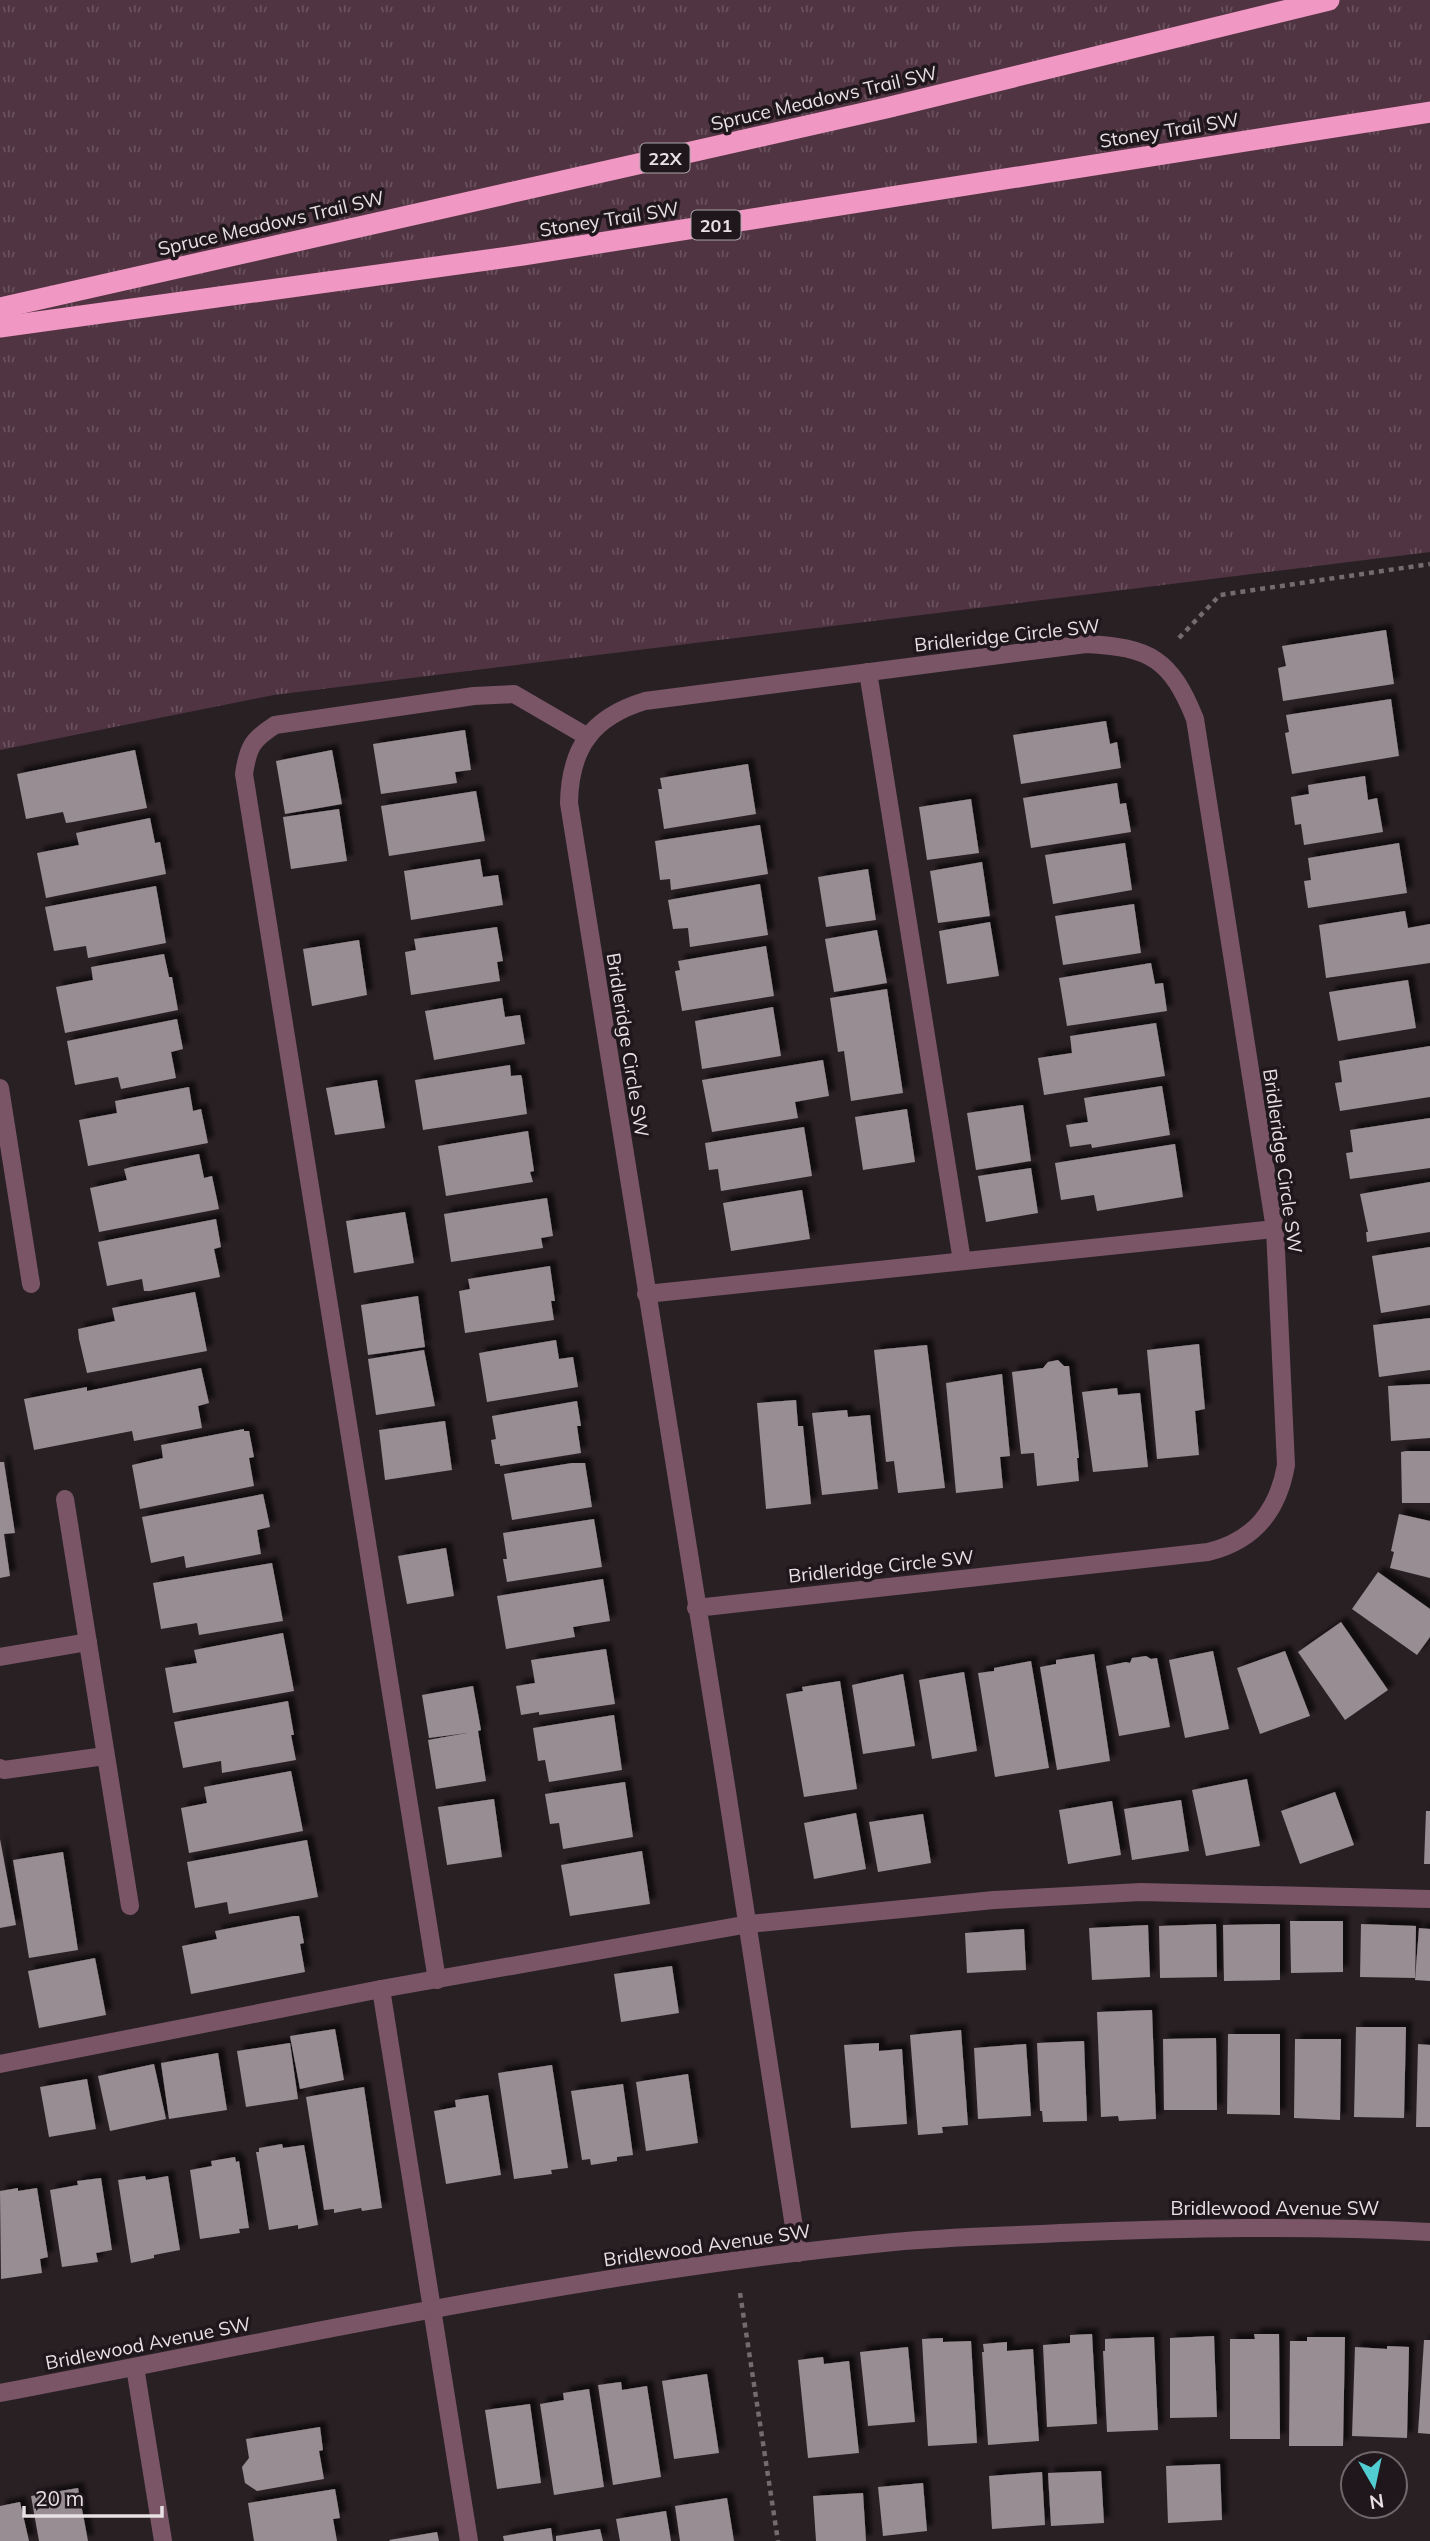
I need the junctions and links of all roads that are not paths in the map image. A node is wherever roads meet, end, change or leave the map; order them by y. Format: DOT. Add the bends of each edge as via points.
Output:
graph roads {
  1 [pos="1329,0"];
  2 [pos="1430,112"];
  3 [pos="0,308"];
  4 [pos="0,327"];
  5 [pos="869,672"];
  6 [pos="588,737"];
  7 [pos="0,1088"];
  8 [pos="3,1132"];
  9 [pos="1275,1229"];
  10 [pos="962,1261"];
  11 [pos="31,1284"];
  12 [pos="646,1294"];
  13 [pos="65,1499"];
  14 [pos="696,1608"];
  15 [pos="88,1642"];
  16 [pos="0,1657"];
  17 [pos="105,1756"];
  18 [pos="0,1768"];
  19 [pos="1430,1899"];
  20 [pos="130,1906"];
  21 [pos="749,1924"];
  22 [pos="437,1980"];
  23 [pos="381,1989"];
  24 [pos="0,2064"];
  25 [pos="1430,2232"];
  26 [pos="798,2253"];
  27 [pos="432,2310"];
  28 [pos="135,2367"];
  29 [pos="0,2393"];
  30 [pos="163,2541"];
  31 [pos="469,2541"];
  1 -- 3 [label="highway, Spruce Meadows Trail SW / 22X" via="886,108"];
  2 -- 4 [label="highway, Stoney Trail SW / 201" via="523,255"];
  5 -- 6 [label="street, Bridleridge Circle SW" via="645,701 623,707"];
  5 -- 9 [label="street, Bridleridge Circle SW" via="1086,644 1126,647 1170,671 1195,719"];
  5 -- 10 [label="street"];
  6 -- 12 [label="street, Bridleridge Circle SW" via="573,764 569,803"];
  6 -- 22 [label="street" via="514,694 474,696 275,725 258,736 246,761"];
  7 -- 8 [label="street"];
  8 -- 11 [label="street"];
  9 -- 10 [label="street"];
  9 -- 14 [label="street, Bridleridge Circle SW" via="1286,1465 1282,1490 1252,1533 1229,1547 1208,1552"];
  10 -- 12 [label="street"];
  12 -- 14 [label="street, Bridleridge Circle SW"];
  13 -- 15 [label="street"];
  14 -- 21 [label="street, Bridleridge Circle SW"];
  15 -- 16 [label="street"];
  15 -- 17 [label="street"];
  17 -- 18 [label="street"];
  17 -- 20 [label="street"];
  19 -- 21 [label="street" via="1141,1892 994,1900"];
  21 -- 22 [label="street"];
  21 -- 26 [label="street, Bridleridge Circle SW"];
  22 -- 23 [label="street"];
  23 -- 24 [label="street"];
  23 -- 27 [label="street"];
  25 -- 26 [label="street, Bridlewood Avenue SW" via="1174,2228 897,2242"];
  26 -- 27 [label="street, Bridlewood Avenue SW"];
  27 -- 28 [label="street, Bridlewood Avenue SW"];
  27 -- 31 [label="street"];
  28 -- 29 [label="street, Bridlewood Avenue SW"];
  28 -- 30 [label="street"];
}
